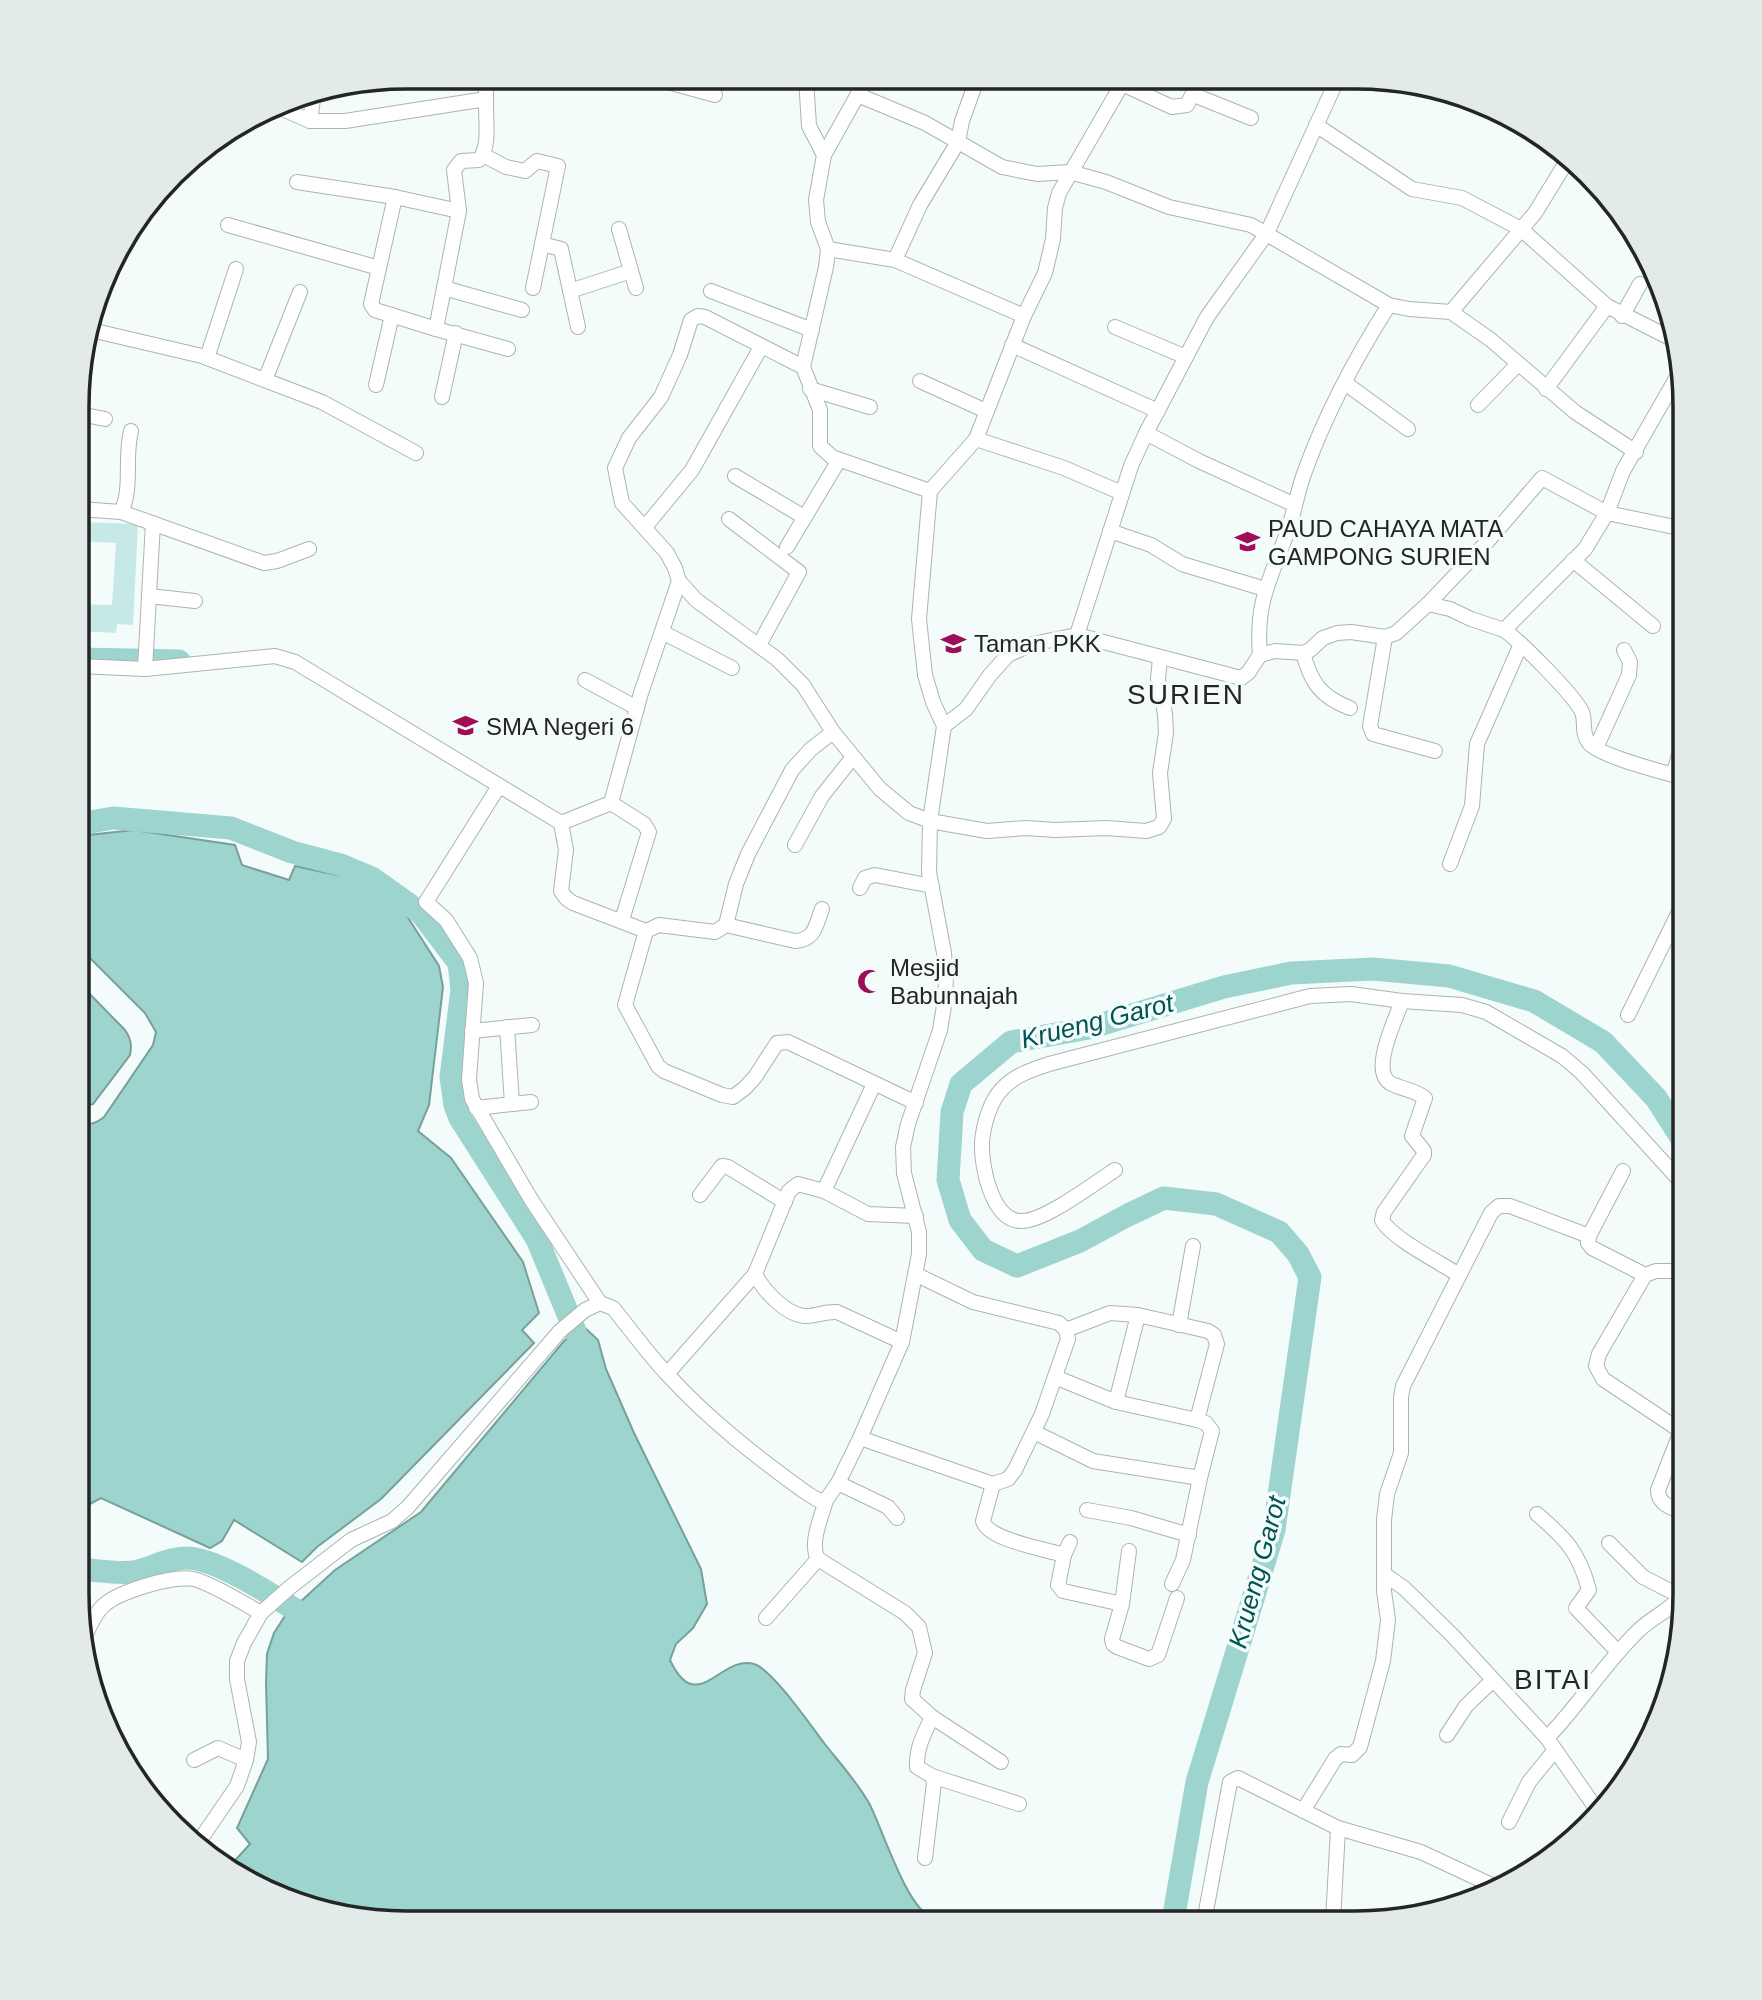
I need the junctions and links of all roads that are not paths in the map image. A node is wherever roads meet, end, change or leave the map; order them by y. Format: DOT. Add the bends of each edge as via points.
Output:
graph roads {
  1 [pos="486,89"];
  2 [pos="695,89"];
  3 [pos="807,89"];
  4 [pos="861,89"];
  5 [pos="973,89"];
  6 [pos="1119,89"];
  7 [pos="1133,89"];
  8 [pos="1196,89"];
  9 [pos="1333,89"];
  10 [pos="715,95"];
  11 [pos="858,95"];
  12 [pos="1194,95"];
  13 [pos="486,99"];
  14 [pos="312,103"];
  15 [pos="289,112"];
  16 [pos="1251,118"];
  17 [pos="310,121"];
  18 [pos="1315,125"];
  19 [pos="958,142"];
  20 [pos="483,155"];
  21 [pos="824,155"];
  22 [pos="1563,167"];
  23 [pos="1070,172"];
  24 [pos="297,183"];
  25 [pos="395,197"];
  26 [pos="459,211"];
  27 [pos="228,225"];
  28 [pos="619,229"];
  29 [pos="1521,229"];
  30 [pos="1267,233"];
  31 [pos="542,244"];
  32 [pos="828,249"];
  33 [pos="895,260"];
  34 [pos="379,268"];
  35 [pos="236,269"];
  36 [pos="631,271"];
  37 [pos="1640,284"];
  38 [pos="444,288"];
  39 [pos="533,288"];
  40 [pos="636,288"];
  41 [pos="570,291"];
  42 [pos="710,291"];
  43 [pos="300,292"];
  44 [pos="1389,305"];
  45 [pos="1607,306"];
  46 [pos="522,310"];
  47 [pos="1451,312"];
  48 [pos="392,315"];
  49 [pos="1024,316"];
  50 [pos="1622,316"];
  51 [pos="578,327"];
  52 [pos="1115,327"];
  53 [pos="436,329"];
  54 [pos="812,330"];
  55 [pos="98,332"];
  56 [pos="456,333"];
  57 [pos="1665,336"];
  58 [pos="1012,345"];
  59 [pos="761,347"];
  60 [pos="508,349"];
  61 [pos="1186,357"];
  62 [pos="207,358"];
  63 [pos="1518,364"];
  64 [pos="803,367"];
  65 [pos="265,380"];
  66 [pos="920,381"];
  67 [pos="1345,383"];
  68 [pos="376,385"];
  69 [pos="1672,386"];
  70 [pos="810,389"];
  71 [pos="1546,389"];
  72 [pos="442,397"];
  73 [pos="1478,405"];
  74 [pos="870,407"];
  75 [pos="986,411"];
  76 [pos="1158,411"];
  77 [pos="89,416"];
  78 [pos="105,419"];
  79 [pos="1408,429"];
  80 [pos="131,431"];
  81 [pos="1146,433"];
  82 [pos="976,439"];
  83 [pos="1636,452"];
  84 [pos="416,453"];
  85 [pos="839,460"];
  86 [pos="735,476"];
  87 [pos="930,491"];
  88 [pos="1122,494"];
  89 [pos="1295,505"];
  90 [pos="89,510"];
  91 [pos="121,512"];
  92 [pos="1607,513"];
  93 [pos="804,517"];
  94 [pos="729,519"];
  95 [pos="153,523"];
  96 [pos="645,527"];
  97 [pos="1673,527"];
  98 [pos="1110,531"];
  99 [pos="787,547"];
  100 [pos="309,549"];
  101 [pos="1573,561"];
  102 [pos="679,581"];
  103 [pos="1265,589"];
  104 [pos="149,596"];
  105 [pos="195,601"];
  106 [pos="1428,604"];
  107 [pos="1653,626"];
  108 [pos="1504,630"];
  109 [pos="662,632"];
  110 [pos="1077,635"];
  111 [pos="1385,637"];
  112 [pos="1521,644"];
  113 [pos="759,645"];
  114 [pos="1624,650"];
  115 [pos="1303,653"];
  116 [pos="1260,655"];
  117 [pos="1160,658"];
  118 [pos="89,666"];
  119 [pos="732,668"];
  120 [pos="145,669"];
  121 [pos="585,680"];
  122 [pos="637,708"];
  123 [pos="1350,708"];
  124 [pos="944,726"];
  125 [pos="833,732"];
  126 [pos="1597,748"];
  127 [pos="1435,751"];
  128 [pos="853,757"];
  129 [pos="1673,775"];
  130 [pos="499,786"];
  131 [pos="611,803"];
  132 [pos="930,821"];
  133 [pos="561,823"];
  134 [pos="795,845"];
  135 [pos="1450,864"];
  136 [pos="932,886"];
  137 [pos="860,888"];
  138 [pos="822,909"];
  139 [pos="622,920"];
  140 [pos="1673,924"];
  141 [pos="726,925"];
  142 [pos="646,931"];
  143 [pos="1402,1001"];
  144 [pos="1628,1015"];
  145 [pos="532,1025"];
  146 [pos="507,1027"];
  147 [pos="472,1031"];
  148 [pos="874,1084"];
  149 [pos="531,1102"];
  150 [pos="916,1102"];
  151 [pos="512,1104"];
  152 [pos="477,1108"];
  153 [pos="1115,1170"];
  154 [pos="1623,1171"];
  155 [pos="1673,1173"];
  156 [pos="824,1191"];
  157 [pos="700,1195"];
  158 [pos="785,1202"];
  159 [pos="916,1216"];
  160 [pos="1589,1236"];
  161 [pos="1193,1246"];
  162 [pos="1673,1271"];
  163 [pos="755,1274"];
  164 [pos="916,1275"];
  165 [pos="1459,1275"];
  166 [pos="1645,1275"];
  167 [pos="600,1303"];
  168 [pos="1138,1315"];
  169 [pos="1179,1325"];
  170 [pos="1066,1330"];
  171 [pos="902,1342"];
  172 [pos="667,1374"];
  173 [pos="1055,1377"];
  174 [pos="1116,1402"];
  175 [pos="1197,1420"];
  176 [pos="1673,1426"];
  177 [pos="1034,1432"];
  178 [pos="860,1438"];
  179 [pos="1673,1452"];
  180 [pos="1200,1478"];
  181 [pos="838,1483"];
  182 [pos="993,1484"];
  183 [pos="827,1500"];
  184 [pos="1673,1508"];
  185 [pos="1087,1510"];
  186 [pos="1537,1514"];
  187 [pos="897,1518"];
  188 [pos="1189,1535"];
  189 [pos="1609,1543"];
  190 [pos="1129,1551"];
  191 [pos="818,1559"];
  192 [pos="1384,1574"];
  193 [pos="1673,1590"];
  194 [pos="1673,1603"];
  195 [pos="1122,1604"];
  196 [pos="265,1609"];
  197 [pos="766,1618"];
  198 [pos="91,1626"];
  199 [pos="1618,1652"];
  200 [pos="1493,1680"];
  201 [pos="932,1717"];
  202 [pos="1447,1735"];
  203 [pos="1551,1744"];
  204 [pos="194,1760"];
  205 [pos="246,1760"];
  206 [pos="1001,1762"];
  207 [pos="932,1776"];
  208 [pos="1019,1804"];
  209 [pos="1593,1804"];
  210 [pos="1303,1811"];
  211 [pos="1509,1822"];
  212 [pos="1338,1828"];
  213 [pos="202,1836"];
  214 [pos="925,1858"];
  215 [pos="1486,1883"];
  216 [pos="1206,1911"];
  217 [pos="1334,1911"];
  1 -- 13 [label="street"];
  2 -- 10 [label="street"];
  3 -- 21 [label="street" via="809,126"];
  4 -- 11 [label="street"];
  5 -- 19 [label="street"];
  6 -- 23 [label="street"];
  7 -- 12 [label="street" via="1172,107 1187,105"];
  8 -- 12 [label="street"];
  9 -- 18 [label="street"];
  11 -- 19 [label="street"];
  11 -- 21 [label="street"];
  12 -- 16 [label="street"];
  13 -- 17 [label="street" via="345,121"];
  13 -- 20 [label="street"];
  14 -- 17 [label="street"];
  15 -- 17 [label="street"];
  18 -- 29 [label="street" via="1412,189 1462,198"];
  18 -- 30 [label="street"];
  19 -- 23 [label="street" via="1019,172"];
  19 -- 33 [label="street" via="920,205"];
  20 -- 26 [label="street" via="477,161 461,161 454,170"];
  20 -- 31 [label="street" via="525,171 537,161 558,166"];
  21 -- 32 [label="street" via="816,213"];
  22 -- 29 [label="street"];
  23 -- 30 [label="street" via="1169,207 1239,221"];
  23 -- 49 [label="street" via="1055,208 1045,273"];
  24 -- 25 [label="street"];
  25 -- 26 [label="street"];
  25 -- 34 [label="street"];
  26 -- 38 [label="street"];
  27 -- 34 [label="street"];
  28 -- 36 [label="street"];
  29 -- 45 [label="street"];
  29 -- 47 [label="street"];
  30 -- 44 [label="street"];
  30 -- 61 [label="street" via="1207,317"];
  31 -- 39 [label="street"];
  31 -- 41 [label="street" via="561,249"];
  32 -- 33 [label="street"];
  32 -- 54 [label="street"];
  33 -- 49 [label="street"];
  34 -- 48 [label="street" via="372,307"];
  35 -- 62 [label="street"];
  36 -- 40 [label="street"];
  36 -- 41 [label="street"];
  37 -- 50 [label="street"];
  38 -- 46 [label="street"];
  38 -- 53 [label="street"];
  41 -- 51 [label="street"];
  42 -- 54 [label="street"];
  43 -- 65 [label="street"];
  44 -- 47 [label="street"];
  44 -- 67 [label="street"];
  45 -- 50 [label="street"];
  45 -- 71 [label="street"];
  47 -- 63 [label="street"];
  48 -- 53 [label="street"];
  48 -- 68 [label="street"];
  49 -- 58 [label="street"];
  50 -- 57 [label="street"];
  52 -- 61 [label="street"];
  53 -- 56 [label="street"];
  54 -- 64 [label="street"];
  55 -- 62 [label="street"];
  56 -- 60 [label="street"];
  56 -- 72 [label="street"];
  58 -- 75 [label="street"];
  58 -- 76 [label="street"];
  59 -- 64 [label="street"];
  59 -- 96 [label="street" via="692,470"];
  59 -- 96 [label="street" via="705,317 691,320 661,397 629,438 615,468 622,503"];
  61 -- 76 [label="street"];
  62 -- 65 [label="street"];
  63 -- 71 [label="street"];
  63 -- 73 [label="street"];
  64 -- 70 [label="street"];
  65 -- 84 [label="street" via="322,402"];
  66 -- 75 [label="street"];
  67 -- 79 [label="street"];
  67 -- 89 [label="street" via="1311,454"];
  69 -- 83 [label="street"];
  70 -- 74 [label="street"];
  70 -- 85 [label="street" via="820,410 820,446"];
  71 -- 83 [label="street"];
  75 -- 82 [label="street"];
  76 -- 81 [label="street"];
  77 -- 78 [label="street"];
  80 -- 91 [label="street"];
  81 -- 88 [label="street"];
  81 -- 89 [label="street"];
  82 -- 87 [label="street"];
  82 -- 88 [label="street" via="1064,468"];
  83 -- 92 [label="street" via="1623,471"];
  85 -- 87 [label="street"];
  85 -- 93 [label="street"];
  86 -- 93 [label="street"];
  87 -- 124 [label="street" via="919,619 925,675"];
  88 -- 98 [label="street"];
  89 -- 103 [label="street"];
  90 -- 91 [label="street"];
  91 -- 95 [label="street"];
  92 -- 97 [label="street"];
  92 -- 101 [label="street" via="1594,538"];
  92 -- 106 [label="street" via="1542,478"];
  93 -- 99 [label="street"];
  94 -- 113 [label="street" via="799,572"];
  95 -- 100 [label="street" via="264,564"];
  95 -- 104 [label="street"];
  96 -- 102 [label="street" via="667,553"];
  98 -- 103 [label="street" via="1151,545 1182,564"];
  98 -- 110 [label="street"];
  101 -- 107 [label="street"];
  101 -- 108 [label="street"];
  102 -- 109 [label="street"];
  102 -- 113 [label="street" via="696,600"];
  103 -- 116 [label="street" via="1258,630"];
  104 -- 105 [label="street"];
  104 -- 120 [label="street"];
  106 -- 108 [label="street"];
  106 -- 111 [label="street"];
  108 -- 112 [label="street"];
  109 -- 119 [label="street"];
  109 -- 122 [label="street"];
  110 -- 117 [label="street"];
  110 -- 124 [label="street" via="1032,644 1008,655 966,709"];
  111 -- 115 [label="street" via="1337,633"];
  111 -- 127 [label="street" via="1370,726 1373,734"];
  112 -- 126 [label="street" via="1583,713 1584,733"];
  112 -- 135 [label="street" via="1477,744 1472,806"];
  113 -- 125 [label="street" via="803,685"];
  114 -- 126 [label="street" via="1630,662 1629,675"];
  115 -- 116 [label="street"];
  115 -- 123 [label="street" via="1308,673 1327,698"];
  116 -- 117 [label="street" via="1241,678"];
  117 -- 132 [label="street" via="1158,679 1166,733 1160,827 1146,831 987,831"];
  118 -- 120 [label="street"];
  120 -- 130 [label="street" via="275,656 295,662"];
  121 -- 122 [label="street"];
  122 -- 131 [label="street"];
  124 -- 132 [label="street"];
  125 -- 128 [label="street"];
  125 -- 141 [label="street" via="792,770 748,854"];
  126 -- 129 [label="street"];
  128 -- 132 [label="street" via="895,803"];
  128 -- 134 [label="street" via="822,796"];
  130 -- 133 [label="street"];
  130 -- 147 [label="street" via="426,902 446,920 470,958 476,983"];
  131 -- 133 [label="street"];
  131 -- 139 [label="street" via="649,832"];
  132 -- 136 [label="street"];
  133 -- 139 [label="street" via="566,850 561,891 573,903"];
  136 -- 137 [label="street" via="875,875 865,878"];
  136 -- 150 [label="street" via="944,953 945,1000"];
  138 -- 141 [label="street" via="805,940"];
  139 -- 142 [label="street"];
  140 -- 144 [label="street"];
  141 -- 142 [label="street" via="715,932 659,925"];
  142 -- 148 [label="street" via="625,1004 664,1071 733,1097 782,1041"];
  143 -- 153 [label="street" via="1350,994 1310,996 1049,1064 1020,1074 1000,1090 986,1120 982,1144 987,1180 1004,1214 1019,1222 1036,1220"];
  143 -- 155 [label="street" via="1462,1005 1486,1012 1562,1056"];
  143 -- 165 [label="street" via="1382,1072 1391,1083 1425,1098 1412,1136 1424,1155 1382,1220 1399,1237"];
  145 -- 146 [label="street"];
  146 -- 147 [label="street"];
  146 -- 151 [label="street"];
  147 -- 152 [label="street" via="469,1079"];
  148 -- 150 [label="street"];
  148 -- 156 [label="street"];
  149 -- 151 [label="street"];
  150 -- 159 [label="street" via="903,1147 904,1173"];
  151 -- 152 [label="street"];
  152 -- 167 [label="street"];
  154 -- 160 [label="street"];
  156 -- 158 [label="street" via="798,1184"];
  156 -- 159 [label="street" via="868,1214"];
  157 -- 158 [label="street" via="722,1166"];
  158 -- 163 [label="street"];
  159 -- 164 [label="street"];
  160 -- 165 [label="street" via="1499,1206"];
  160 -- 166 [label="street" via="1592,1248"];
  161 -- 169 [label="street"];
  162 -- 166 [label="street"];
  163 -- 171 [label="street" via="760,1285 793,1311 804,1316 837,1312"];
  163 -- 172 [label="street"];
  164 -- 170 [label="street" via="973,1302 1059,1323"];
  164 -- 171 [label="street"];
  165 -- 192 [label="street" via="1403,1386 1401,1453 1384,1520"];
  166 -- 176 [label="street" via="1596,1366 1603,1380"];
  167 -- 172 [label="street" via="614,1308"];
  167 -- 196 [label="street" via="560,1331 408,1507 392,1521 351,1540"];
  168 -- 169 [label="street"];
  168 -- 170 [label="street" via="1110,1313"];
  168 -- 174 [label="street"];
  169 -- 175 [label="street" via="1208,1331 1217,1344"];
  170 -- 173 [label="street" via="1068,1339"];
  171 -- 178 [label="street"];
  172 -- 183 [label="street" via="745,1449 808,1494"];
  173 -- 174 [label="street"];
  173 -- 177 [label="street"];
  174 -- 175 [label="street"];
  175 -- 180 [label="street" via="1212,1431"];
  177 -- 180 [label="street" via="1093,1461"];
  177 -- 182 [label="street" via="1016,1470 1008,1479"];
  178 -- 181 [label="street"];
  178 -- 182 [label="street"];
  179 -- 184 [label="street" via="1658,1490 1662,1503"];
  180 -- 188 [label="street"];
  181 -- 183 [label="street"];
  181 -- 187 [label="street" via="888,1507"];
  182 -- 195 [label="street" via="984,1526 995,1535 1067,1548 1060,1589"];
  183 -- 191 [label="street" via="815,1544"];
  185 -- 188 [label="street"];
  186 -- 199 [label="street" via="1576,1553 1589,1590 1576,1608"];
  188 -- 195 [label="street" via="1158,1655 1153,1659 1113,1644"];
  189 -- 193 [label="street" via="1643,1577"];
  190 -- 195 [label="street"];
  191 -- 197 [label="street"];
  191 -- 201 [label="street" via="905,1613 919,1627 925,1653 912,1699"];
  192 -- 200 [label="street" via="1405,1588"];
  192 -- 210 [label="street" via="1388,1620 1383,1661 1360,1747 1352,1755 1335,1759"];
  194 -- 199 [label="street"];
  196 -- 198 [label="street" via="195,1579 180,1578 114,1598 102,1606"];
  196 -- 205 [label="street" via="237,1661 249,1742"];
  199 -- 203 [label="street"];
  200 -- 202 [label="street" via="1466,1706"];
  200 -- 203 [label="street"];
  201 -- 206 [label="street"];
  201 -- 207 [label="street" via="917,1758 918,1767"];
  203 -- 209 [label="street"];
  203 -- 211 [label="street"];
  204 -- 205 [label="street" via="218,1748"];
  205 -- 213 [label="street" via="237,1786"];
  207 -- 208 [label="street"];
  207 -- 214 [label="street"];
  210 -- 212 [label="street"];
  210 -- 216 [label="street" via="1238,1778 1230,1782"];
  212 -- 215 [label="street" via="1421,1852"];
  212 -- 217 [label="street"];
}
